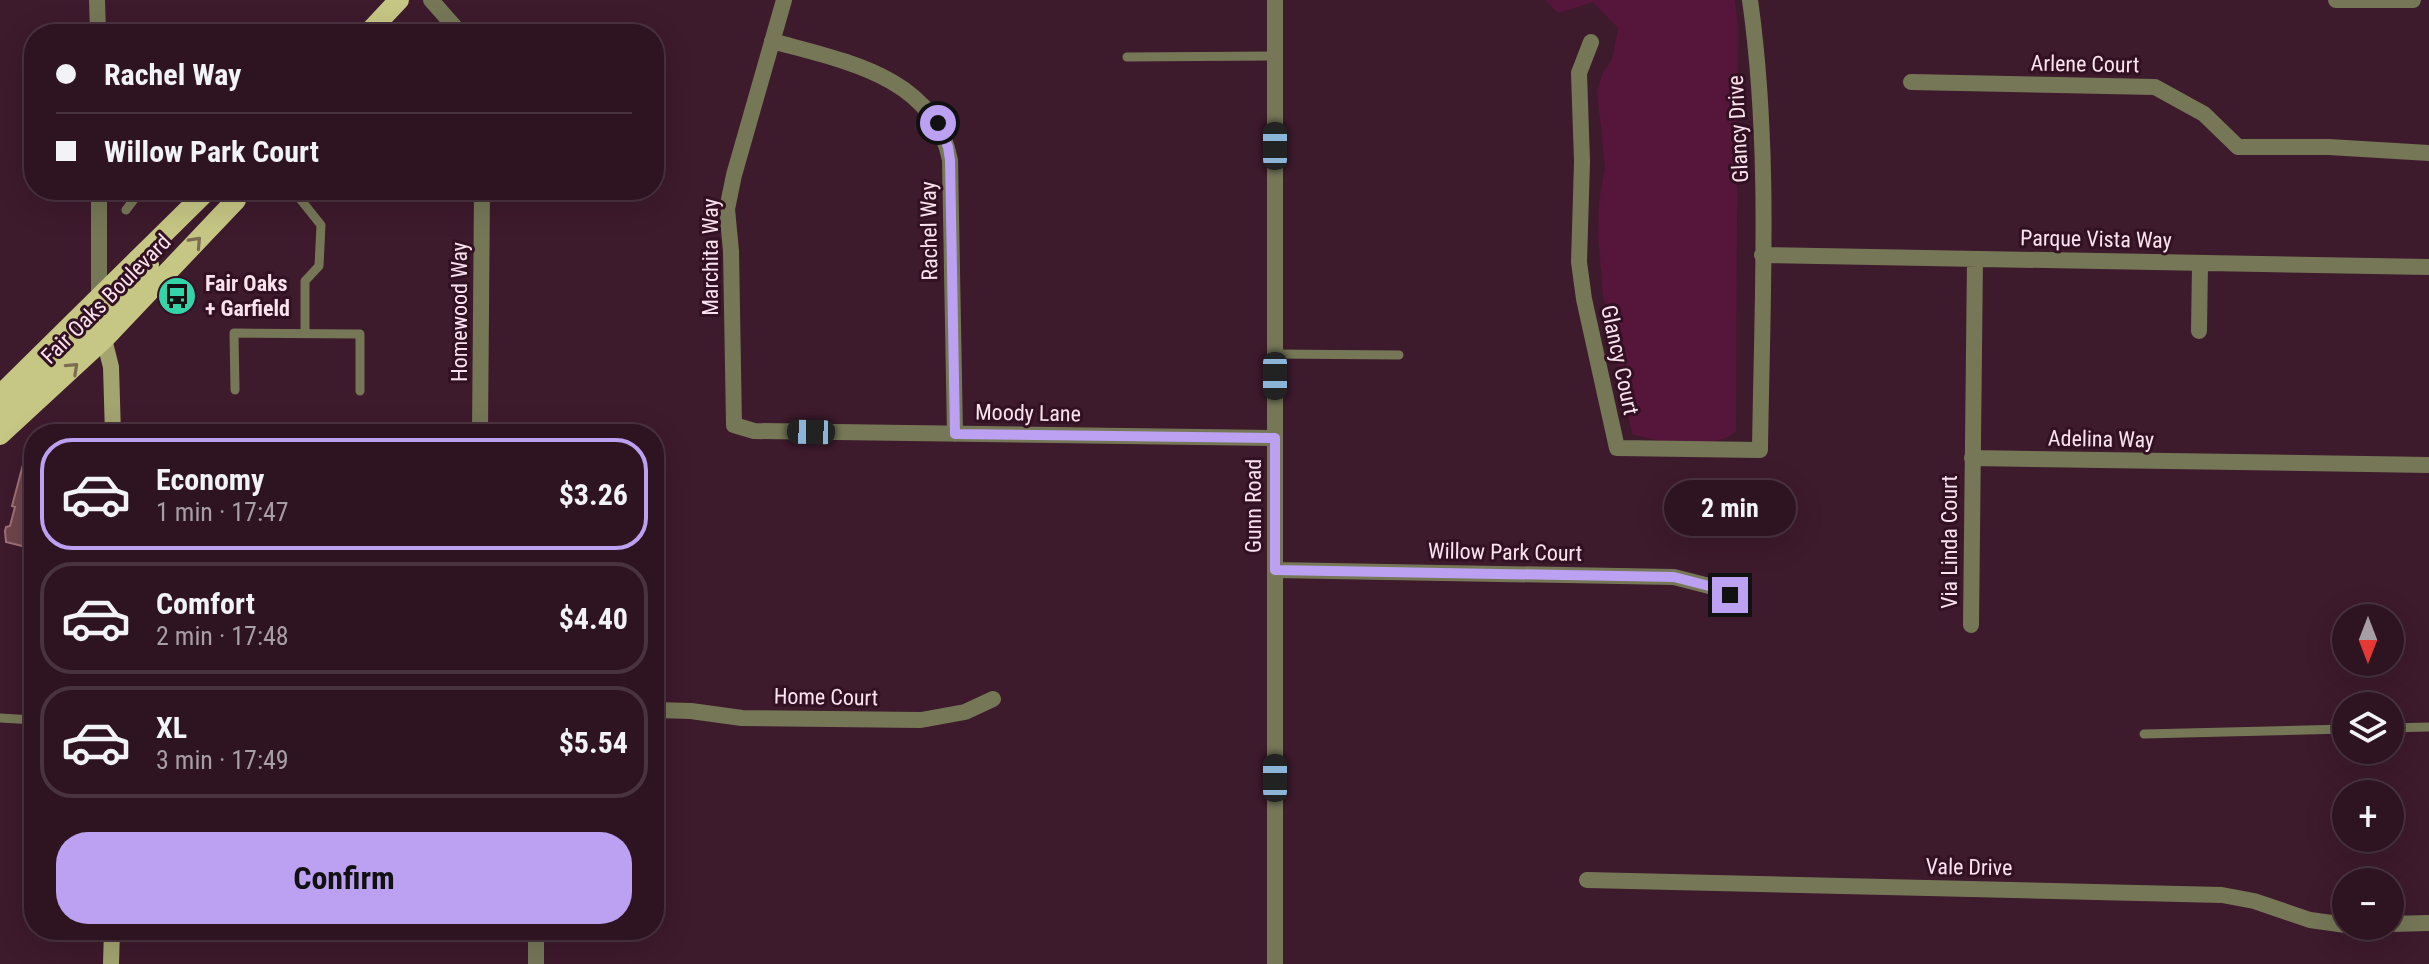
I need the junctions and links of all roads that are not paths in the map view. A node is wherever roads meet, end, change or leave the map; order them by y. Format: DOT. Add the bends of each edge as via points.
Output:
graph roads {
  1 [pos="97,0"];
  2 [pos="399,0"];
  3 [pos="431,0"];
  4 [pos="784,0"];
  5 [pos="1275,0"];
  6 [pos="1750,0"];
  7 [pos="2336,0"];
  8 [pos="2413,0"];
  9 [pos="98,24"];
  10 [pos="376,24"];
  11 [pos="452,24"];
  12 [pos="772,41"];
  13 [pos="1591,42"];
  14 [pos="1275,56"];
  15 [pos="1127,57"];
  16 [pos="1911,82"];
  17 [pos="2429,153"];
  18 [pos="99,200"];
  19 [pos="134,200"];
  20 [pos="194,200"];
  21 [pos="212,200"];
  22 [pos="236,200"];
  23 [pos="301,200"];
  24 [pos="482,200"];
  25 [pos="126,210"];
  26 [pos="1762,255"];
  27 [pos="1975,259"];
  28 [pos="2200,263"];
  29 [pos="2429,267"];
  30 [pos="99,297"];
  31 [pos="2199,331"];
  32 [pos="305,333"];
  33 [pos="104,339"];
  34 [pos="1275,354"];
  35 [pos="1399,355"];
  36 [pos="235,390"];
  37 [pos="360,391"];
  38 [pos="0,395"];
  39 [pos="0,414"];
  40 [pos="113,424"];
  41 [pos="480,424"];
  42 [pos="734,425"];
  43 [pos="955,434"];
  44 [pos="0,435"];
  45 [pos="1275,438"];
  46 [pos="1972,458"];
  47 [pos="2429,465"];
  48 [pos="1275,570"];
  49 [pos="1730,595"];
  50 [pos="1971,625"];
  51 [pos="993,699"];
  52 [pos="664,710"];
  53 [pos="0,718"];
  54 [pos="24,719"];
  55 [pos="2429,727"];
  56 [pos="2404,728"];
  57 [pos="2332,729"];
  58 [pos="2144,734"];
  59 [pos="1587,880"];
  60 [pos="2332,923"];
  61 [pos="2429,923"];
  62 [pos="2404,924"];
  63 [pos="112,940"];
  64 [pos="536,940"];
  65 [pos="111,964"];
  66 [pos="536,964"];
  67 [pos="1275,964"];
  1 -- 9 [label="street"];
  2 -- 10 [label="main road"];
  3 -- 11 [label="street"];
  4 -- 12 [label="street, Marchita Way"];
  5 -- 14 [label="street, Gunn Road"];
  6 -- 26 [label="street, Glancy Drive" via="1763,169"];
  7 -- 8 [label="street"];
  12 -- 42 [label="street, Marchita Way" via="727,209"];
  12 -- 43 [label="street, Rachel Way" via="830,57 899,86 930,112 943,135 950,160"];
  13 -- 26 [label="street, Glancy Court" via="1579,73 1579,262 1617,448 1760,450"];
  14 -- 15 [label="lane"];
  14 -- 34 [label="street, Gunn Road"];
  16 -- 17 [label="street, Arlene Court" via="2155,87 2204,114 2238,147"];
  18 -- 30 [label="street"];
  19 -- 25 [label="lane"];
  20 -- 30 [label="main road, Fair Oaks Boulevard"];
  21 -- 33 [label="main road" via="120,298"];
  33 -- 22 [label="main road, Fair Oaks Boulevard, one-way"];
  23 -- 32 [label="lane" via="321,225 319,266 305,281"];
  24 -- 41 [label="street, Homewood Way"];
  26 -- 27 [label="street, Parque Vista Way"];
  27 -- 28 [label="street, Parque Vista Way"];
  27 -- 46 [label="street"];
  28 -- 29 [label="street, Parque Vista Way"];
  28 -- 31 [label="street"];
  30 -- 38 [label="main road, Fair Oaks Boulevard"];
  30 -- 39 [label="main road" via="95,316 82,335"];
  32 -- 36 [label="lane" via="234,333"];
  32 -- 37 [label="lane" via="360,334"];
  33 -- 40 [label="street" via="111,367"];
  44 -- 33 [label="main road, Fair Oaks Boulevard, one-way"];
  34 -- 35 [label="lane"];
  34 -- 45 [label="street, Gunn Road"];
  42 -- 43 [label="street, Moody Lane" via="754,431"];
  43 -- 45 [label="street, Moody Lane"];
  45 -- 48 [label="street, Gunn Road"];
  46 -- 47 [label="street, Adelina Way"];
  46 -- 50 [label="street, Via Linda Court"];
  48 -- 49 [label="street, Willow Park Court" via="1674,577"];
  48 -- 67 [label="street, Gunn Road"];
  51 -- 52 [label="street, Home Court" via="965,712 921,720 742,718"];
  53 -- 54 [label="lane"];
  55 -- 56 [label="lane"];
  57 -- 58 [label="lane"];
  59 -- 60 [label="street, Vale Drive" via="2222,895"];
  61 -- 62 [label="street"];
  63 -- 65 [label="street"];
  64 -- 66 [label="street"];
}
